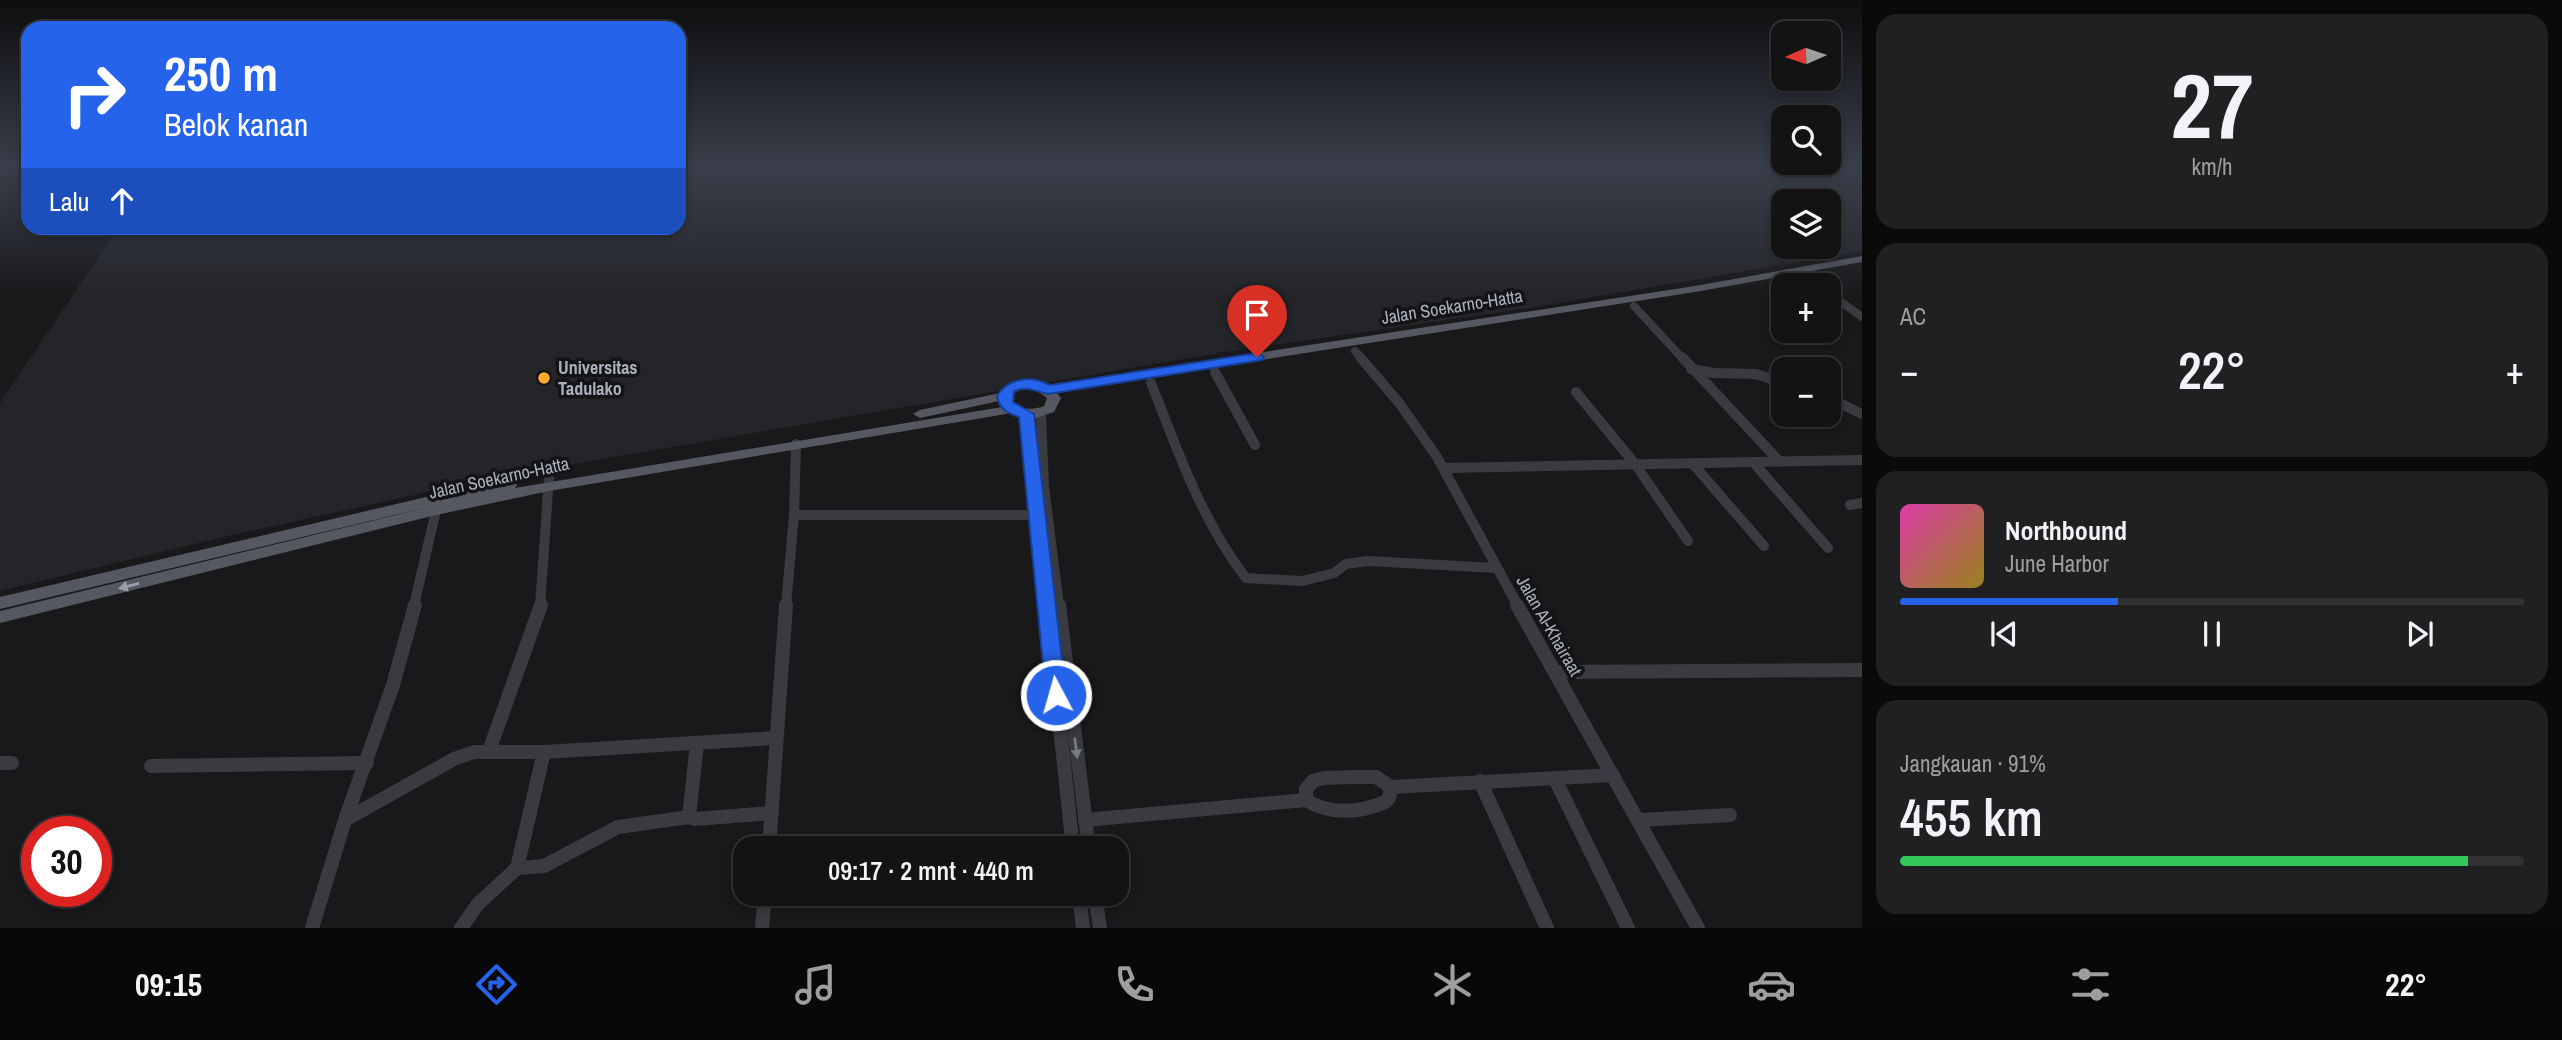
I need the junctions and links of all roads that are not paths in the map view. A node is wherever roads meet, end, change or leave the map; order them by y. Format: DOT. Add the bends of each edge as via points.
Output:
graph roads {
  1 [pos="1862,259"];
  2 [pos="1862,267"];
  3 [pos="1841,273"];
  4 [pos="1771,288"];
  5 [pos="1841,302"];
  6 [pos="1634,306"];
  7 [pos="1862,317"];
  8 [pos="1355,351"];
  9 [pos="1690,368"];
  10 [pos="1215,372"];
  11 [pos="1771,382"];
  12 [pos="1151,383"];
  13 [pos="1576,392"];
  14 [pos="1051,394"];
  15 [pos="1841,404"];
  16 [pos="1014,407"];
  17 [pos="1041,413"];
  18 [pos="1862,414"];
  19 [pos="796,444"];
  20 [pos="1255,445"];
  21 [pos="1857,460"];
  22 [pos="1779,461"];
  23 [pos="1753,463"];
  24 [pos="1635,464"];
  25 [pos="1693,464"];
  26 [pos="1445,468"];
  27 [pos="1862,468"];
  28 [pos="549,481"];
  29 [pos="436,510"];
  30 [pos="794,515"];
  31 [pos="1036,515"];
  32 [pos="1688,541"];
  33 [pos="1764,546"];
  34 [pos="1828,548"];
  35 [pos="1496,568"];
  36 [pos="0,603"];
  37 [pos="0,617"];
  38 [pos="1862,670"];
  39 [pos="1555,673"];
  40 [pos="776,738"];
  41 [pos="697,744"];
  42 [pos="489,751"];
  43 [pos="544,752"];
  44 [pos="367,763"];
  45 [pos="151,766"];
  46 [pos="1614,775"];
  47 [pos="1555,779"];
  48 [pos="1480,781"];
  49 [pos="1391,787"];
  50 [pos="1306,800"];
  51 [pos="772,813"];
  52 [pos="1730,815"];
  53 [pos="689,817"];
  54 [pos="345,820"];
  55 [pos="1085,820"];
  56 [pos="1640,820"];
  57 [pos="770,836"];
  58 [pos="1072,836"];
  59 [pos="1087,836"];
  60 [pos="517,868"];
  61 [pos="764,906"];
  62 [pos="1080,906"];
  63 [pos="1097,906"];
  64 [pos="312,928"];
  65 [pos="461,928"];
  66 [pos="762,928"];
  67 [pos="1083,928"];
  68 [pos="1100,928"];
  69 [pos="1547,928"];
  70 [pos="1628,928"];
  71 [pos="1698,928"];
  1 -- 14 [label="main road, Jalan Soekarno-Hatta"];
  2 -- 3 [label="main road, Jalan Soekarno-Hatta"];
  4 -- 6 [label="main road, Jalan Soekarno-Hatta"];
  5 -- 7 [label="street"];
  6 -- 8 [label="main road, Jalan Soekarno-Hatta"];
  6 -- 9 [label="street"];
  8 -- 10 [label="main road, Jalan Soekarno-Hatta"];
  8 -- 26 [label="street, Jalan Al-Khairaat" via="1413,419"];
  9 -- 11 [label="street" via="1715,375 1753,373"];
  9 -- 22 [label="street"];
  10 -- 12 [label="main road, Jalan Soekarno-Hatta"];
  10 -- 20 [label="street"];
  12 -- 14 [label="main road, Jalan Soekarno-Hatta"];
  12 -- 35 [label="street" via="1192,487 1225,551 1246,578 1302,581 1334,573 1346,564 1368,561"];
  13 -- 24 [label="street"];
  14 -- 16 [label="main road" via="1039,385 1020,384 1009,388"];
  14 -- 17 [label="main road" via="1049,409"];
  15 -- 18 [label="street"];
  16 -- 17 [label="main road"];
  16 -- 19 [label="main road, Jalan Soekarno-Hatta"];
  16 -- 28 [label="main road, Jalan Soekarno-Hatta" via="962,407"];
  16 -- 31 [label="street"];
  17 -- 55 [label="street, one-way" via="1044,487"];
  19 -- 28 [label="main road, Jalan Soekarno-Hatta"];
  19 -- 30 [label="street"];
  21 -- 22 [label="street"];
  21 -- 27 [label="street"];
  22 -- 23 [label="street"];
  23 -- 25 [label="street"];
  23 -- 34 [label="street"];
  24 -- 25 [label="street"];
  24 -- 26 [label="street"];
  24 -- 32 [label="street"];
  25 -- 33 [label="street"];
  26 -- 35 [label="street, Jalan Al-Khairaat"];
  28 -- 29 [label="main road, Jalan Soekarno-Hatta"];
  28 -- 36 [label="main road, Jalan Soekarno-Hatta" via="439,499"];
  28 -- 42 [label="street" via="541,604"];
  29 -- 37 [label="main road, Jalan Soekarno-Hatta, one-way"];
  29 -- 44 [label="street" via="413,613"];
  30 -- 31 [label="street"];
  30 -- 40 [label="street"];
  31 -- 58 [label="street"];
  35 -- 39 [label="street, Jalan Al-Khairaat"];
  38 -- 39 [label="street"];
  39 -- 46 [label="street, Jalan Al-Khairaat"];
  40 -- 41 [label="street"];
  40 -- 51 [label="street"];
  41 -- 43 [label="street"];
  41 -- 53 [label="street"];
  42 -- 43 [label="street"];
  42 -- 54 [label="street" via="454,759"];
  43 -- 60 [label="street"];
  44 -- 45 [label="street"];
  44 -- 54 [label="street"];
  46 -- 47 [label="street"];
  46 -- 56 [label="street, Jalan Al-Khairaat"];
  47 -- 48 [label="street"];
  47 -- 70 [label="street"];
  48 -- 49 [label="street"];
  48 -- 69 [label="street"];
  49 -- 50 [label="street" via="1390,797 1382,805 1363,808 1328,811"];
  49 -- 50 [label="street" via="1376,777 1324,778 1306,789"];
  50 -- 55 [label="street"];
  51 -- 53 [label="street"];
  51 -- 57 [label="street"];
  52 -- 56 [label="street"];
  53 -- 60 [label="street" via="618,827 544,866"];
  54 -- 64 [label="street"];
  55 -- 59 [label="street"];
  56 -- 71 [label="street, Jalan Al-Khairaat"];
  60 -- 65 [label="street" via="478,904"];
  61 -- 66 [label="street"];
  62 -- 67 [label="street"];
  63 -- 68 [label="street"];
}
